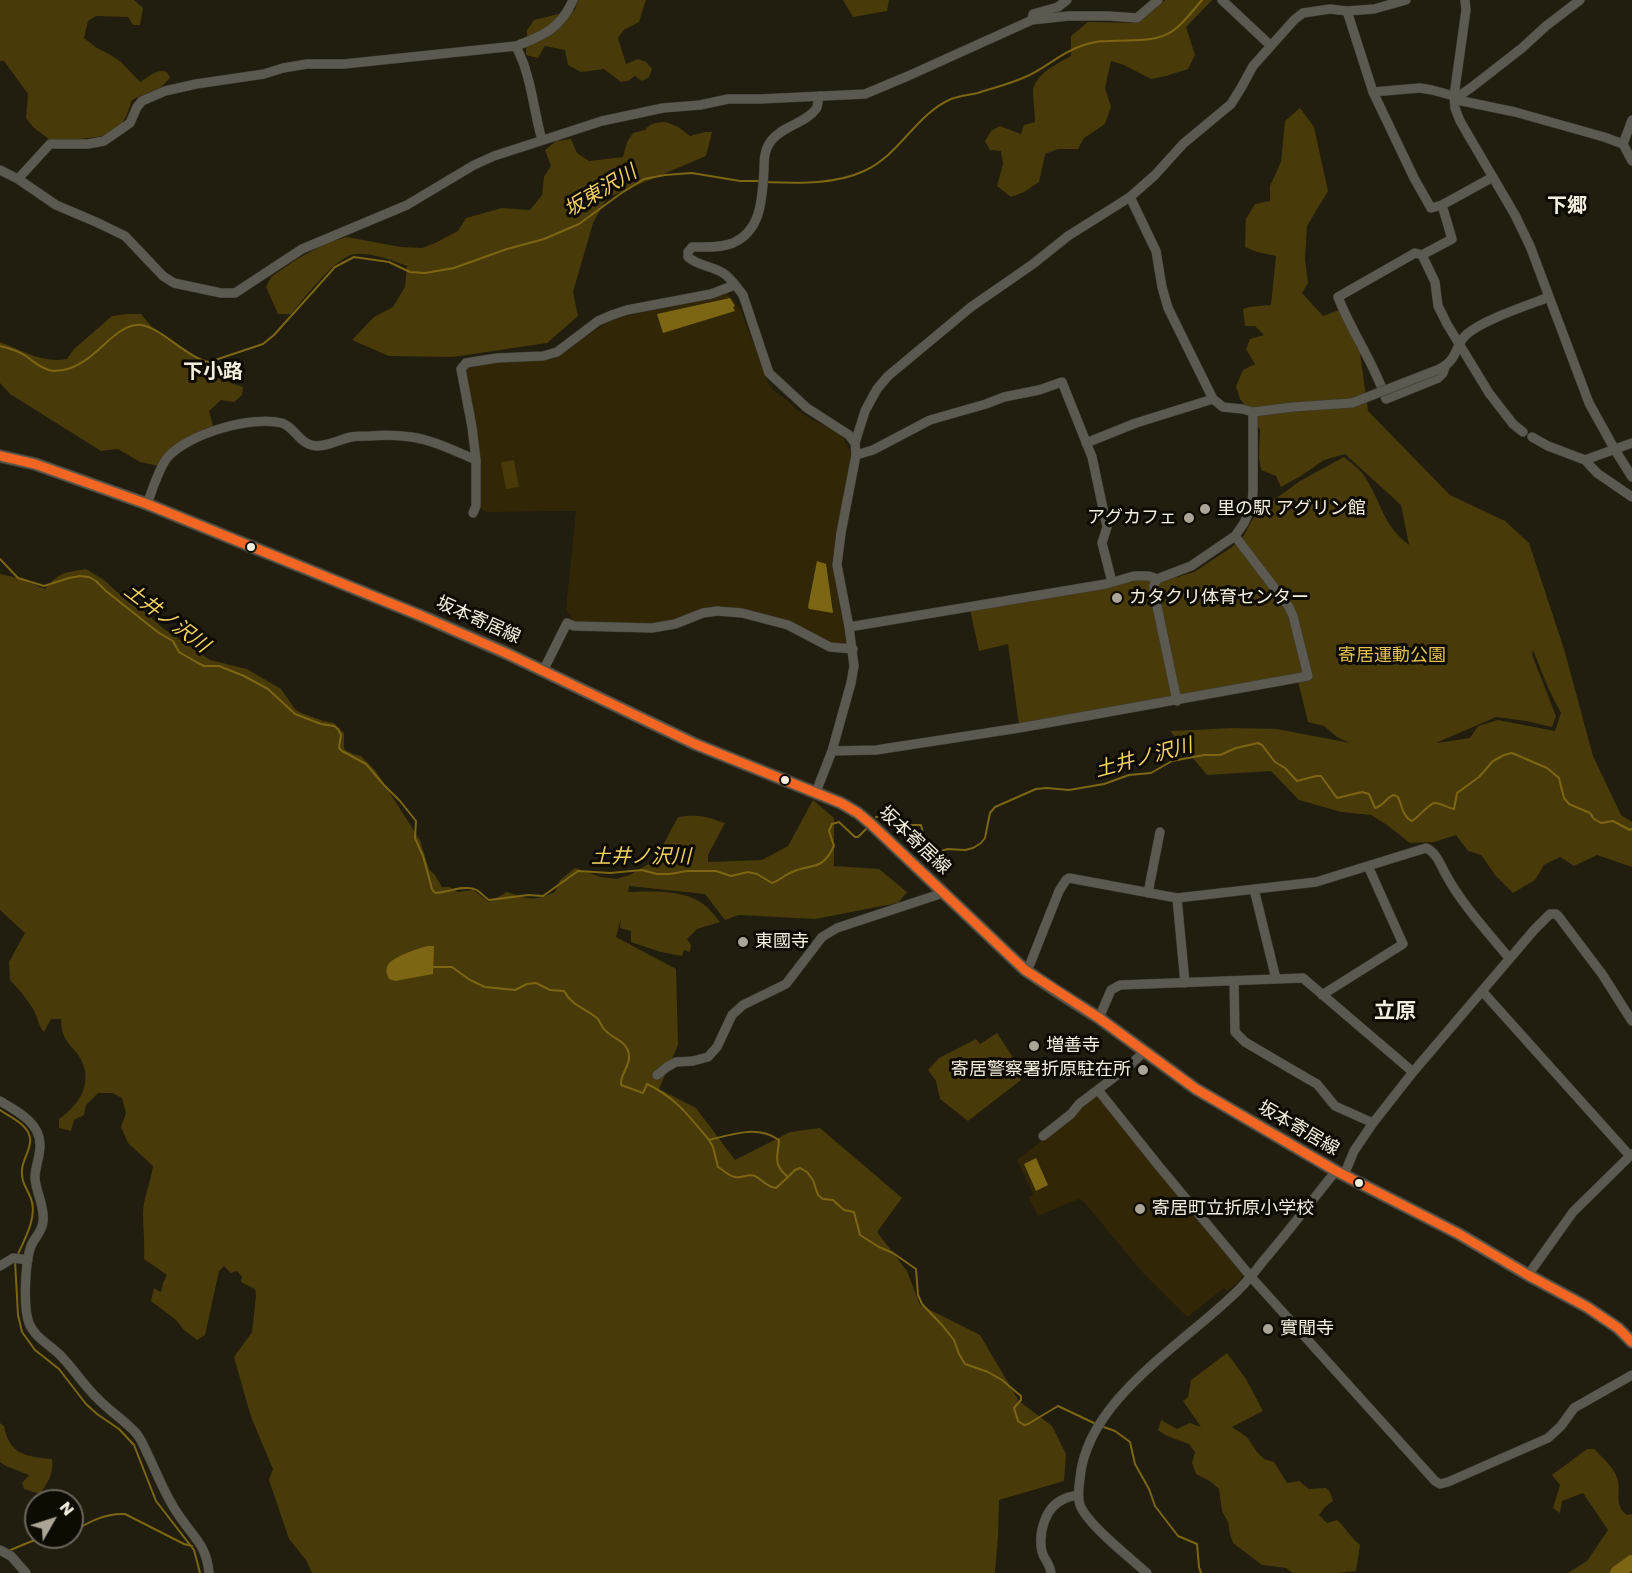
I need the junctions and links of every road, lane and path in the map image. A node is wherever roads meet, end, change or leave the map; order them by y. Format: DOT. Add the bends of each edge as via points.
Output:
graph roads {
  1 [pos="573,0"];
  2 [pos="1066,0"];
  3 [pos="1158,0"];
  4 [pos="1406,0"];
  5 [pos="1465,0"];
  6 [pos="1580,0"];
  7 [pos="1223,1"];
  8 [pos="1347,10"];
  9 [pos="1032,20"];
  10 [pos="1270,45"];
  11 [pos="516,46"];
  12 [pos="1372,92"];
  13 [pos="819,96"];
  14 [pos="1454,96"];
  15 [pos="1632,120"];
  16 [pos="542,140"];
  17 [pos="1623,144"];
  18 [pos="1632,161"];
  19 [pos="0,170"];
  20 [pos="1493,177"];
  21 [pos="18,178"];
  22 [pos="1130,196"];
  23 [pos="1442,206"];
  24 [pos="1422,255"];
  25 [pos="735,285"];
  26 [pos="1549,297"];
  27 [pos="1460,345"];
  28 [pos="1441,369"];
  29 [pos="1213,399"];
  30 [pos="1253,412"];
  31 [pos="855,443"];
  32 [pos="1086,443"];
  33 [pos="1632,443"];
  34 [pos="1615,450"];
  35 [pos="856,455"];
  36 [pos="0,456"];
  37 [pos="476,460"];
  38 [pos="1585,460"];
  39 [pos="1632,477"];
  40 [pos="1632,497"];
  41 [pos="147,504"];
  42 [pos="473,513"];
  43 [pos="1235,536"];
  44 [pos="1157,579"];
  45 [pos="1112,582"];
  46 [pos="849,627"];
  47 [pos="853,649"];
  48 [pos="543,671"];
  49 [pos="1177,701"];
  50 [pos="832,751"];
  51 [pos="816,792"];
  52 [pos="1160,832"];
  53 [pos="1368,866"];
  54 [pos="1254,889"];
  55 [pos="944,893"];
  56 [pos="1148,893"];
  57 [pos="1177,898"];
  58 [pos="1509,958"];
  59 [pos="1025,970"];
  60 [pos="1276,979"];
  61 [pos="1234,981"];
  62 [pos="1185,983"];
  63 [pos="1482,991"];
  64 [pos="1322,995"];
  65 [pos="1099,1018"];
  66 [pos="1632,1021"];
  67 [pos="1144,1052"];
  68 [pos="1413,1072"];
  69 [pos="657,1075"];
  70 [pos="1098,1090"];
  71 [pos="0,1101"];
  72 [pos="1373,1123"];
  73 [pos="1043,1136"];
  74 [pos="1631,1155"];
  75 [pos="1340,1173"];
  76 [pos="21,1259"];
  77 [pos="0,1266"];
  78 [pos="1528,1275"];
  79 [pos="1251,1276"];
  80 [pos="1632,1342"];
  81 [pos="1632,1376"];
  82 [pos="1078,1495"];
  83 [pos="0,1550"];
  84 [pos="26,1573"];
  85 [pos="209,1573"];
  86 [pos="1052,1573"];
  87 [pos="1146,1573"];
  1 -- 11 [label="street" via="554,28"];
  2 -- 9 [label="street" via="1058,7 1033,14"];
  3 -- 9 [label="street" via="1137,18 1068,16"];
  4 -- 8 [label="street" via="1374,9"];
  5 -- 14 [label="street"];
  6 -- 14 [label="street" via="1472,87"];
  7 -- 10 [label="street"];
  8 -- 10 [label="street" via="1303,13"];
  8 -- 12 [label="street"];
  9 -- 13 [label="street" via="865,94"];
  10 -- 22 [label="street" via="1231,104"];
  11 -- 16 [label="street" via="525,67"];
  11 -- 21 [label="street" via="344,64 307,64 165,91 142,101 130,123 104,141 50,144"];
  12 -- 14 [label="street" via="1420,88"];
  12 -- 23 [label="street" via="1431,208"];
  13 -- 16 [label="street" via="728,99 663,108 602,121"];
  13 -- 25 [label="street" via="817,108 811,114 770,141 765,152 762,206 753,226 732,243 692,247 688,252 694,263 724,273"];
  14 -- 17 [label="street"];
  14 -- 20 [label="street" via="1460,121"];
  15 -- 17 [label="street"];
  16 -- 21 [label="street" via="474,165 407,205 310,245 235,293 174,283 125,236 56,205"];
  17 -- 18 [label="street"];
  19 -- 21 [label="street"];
  20 -- 23 [label="street"];
  20 -- 26 [label="street" via="1530,246"];
  22 -- 29 [label="street" via="1156,251 1168,308"];
  22 -- 31 [label="street" via="971,307 888,376 865,411"];
  23 -- 24 [label="street" via="1452,239"];
  24 -- 27 [label="street" via="1435,282 1438,306"];
  24 -- 28 [label="street" via="1415,253 1338,297 1386,399 1438,378 1443,373"];
  25 -- 31 [label="street" via="743,295 769,373 807,408"];
  25 -- 37 [label="street" via="711,294 612,315 557,352 466,363 461,369"];
  26 -- 27 [label="street" via="1477,326 1464,336"];
  26 -- 34 [label="street" via="1589,403"];
  27 -- 28 [label="street" via="1451,362"];
  27 -- 38 [label="street" via="1513,424 1548,446"];
  28 -- 30 [label="street, bridge" via="1352,403"];
  29 -- 30 [label="street" via="1223,407"];
  29 -- 32 [label="street"];
  30 -- 43 [label="street" via="1252,505"];
  31 -- 35 [label="street"];
  32 -- 35 [label="street" via="1062,382 930,420"];
  32 -- 45 [label="street" via="1107,527 1102,543"];
  33 -- 34 [label="street"];
  34 -- 38 [label="street"];
  34 -- 39 [label="street"];
  35 -- 46 [label="street" via="837,565"];
  36 -- 41 [label="main road, 坂本寄居線" via="35,464"];
  37 -- 41 [label="street" via="413,437 352,437 311,446 281,423 244,423 181,445 166,459"];
  37 -- 42 [label="street"];
  38 -- 40 [label="street" via="1597,474"];
  41 -- 48 [label="main road, 坂本寄居線" via="473,637"];
  43 -- 44 [label="street" via="1191,566"];
  43 -- 49 [label="street" via="1289,607 1308,676"];
  44 -- 45 [label="street" via="1134,576"];
  44 -- 49 [label="street" via="1154,592"];
  45 -- 46 [label="street"];
  46 -- 47 [label="street"];
  47 -- 48 [label="street" via="831,647 788,625 764,618 717,611 652,628 567,623"];
  47 -- 50 [label="street" via="851,682"];
  48 -- 51 [label="main road, 坂本寄居線" via="695,744"];
  49 -- 50 [label="street" via="876,750"];
  50 -- 51 [label="street"];
  51 -- 55 [label="main road, 坂本寄居線" via="858,813"];
  52 -- 56 [label="street"];
  53 -- 54 [label="street" via="1316,882"];
  53 -- 58 [label="street" via="1426,848 1433,851 1461,900"];
  53 -- 64 [label="street" via="1403,944"];
  54 -- 57 [label="street"];
  54 -- 60 [label="street"];
  55 -- 59 [label="main road, 坂本寄居線"];
  55 -- 69 [label="street" via="837,928 822,937 786,984 743,1005 732,1015 708,1057 676,1062"];
  56 -- 57 [label="street"];
  56 -- 59 [label="street" via="1069,878 1059,891"];
  57 -- 62 [label="street"];
  58 -- 63 [label="street"];
  58 -- 66 [label="street" via="1551,914 1556,914"];
  59 -- 65 [label="main road, 坂本寄居線"];
  60 -- 61 [label="street"];
  60 -- 64 [label="street" via="1303,978"];
  61 -- 62 [label="street"];
  61 -- 72 [label="street" via="1235,1032 1245,1042 1317,1084 1335,1106"];
  62 -- 65 [label="street" via="1120,985 1111,990"];
  63 -- 68 [label="street"];
  63 -- 74 [label="street"];
  64 -- 68 [label="street"];
  65 -- 67 [label="main road, 坂本寄居線"];
  67 -- 70 [label="street"];
  67 -- 75 [label="main road, 坂本寄居線" via="1196,1089"];
  68 -- 72 [label="street"];
  70 -- 73 [label="street"];
  70 -- 79 [label="street"];
  71 -- 76 [label="street" via="28,1120 39,1137 35,1177 43,1225"];
  72 -- 75 [label="street"];
  74 -- 78 [label="street" via="1574,1212"];
  75 -- 78 [label="main road, 坂本寄居線" via="1459,1234"];
  75 -- 79 [label="street"];
  76 -- 77 [label="street"];
  76 -- 85 [label="street" via="28,1320 34,1333 138,1435 171,1503 200,1541"];
  78 -- 80 [label="main road, 坂本寄居線" via="1608,1320"];
  79 -- 81 [label="street" via="1440,1484 1548,1438 1574,1408"];
  79 -- 82 [label="street" via="1125,1392 1087,1447"];
  82 -- 86 [label="street" via="1053,1506 1042,1527 1042,1553"];
  82 -- 87 [label="street" via="1092,1522"];
  83 -- 84 [label="street"];
}
